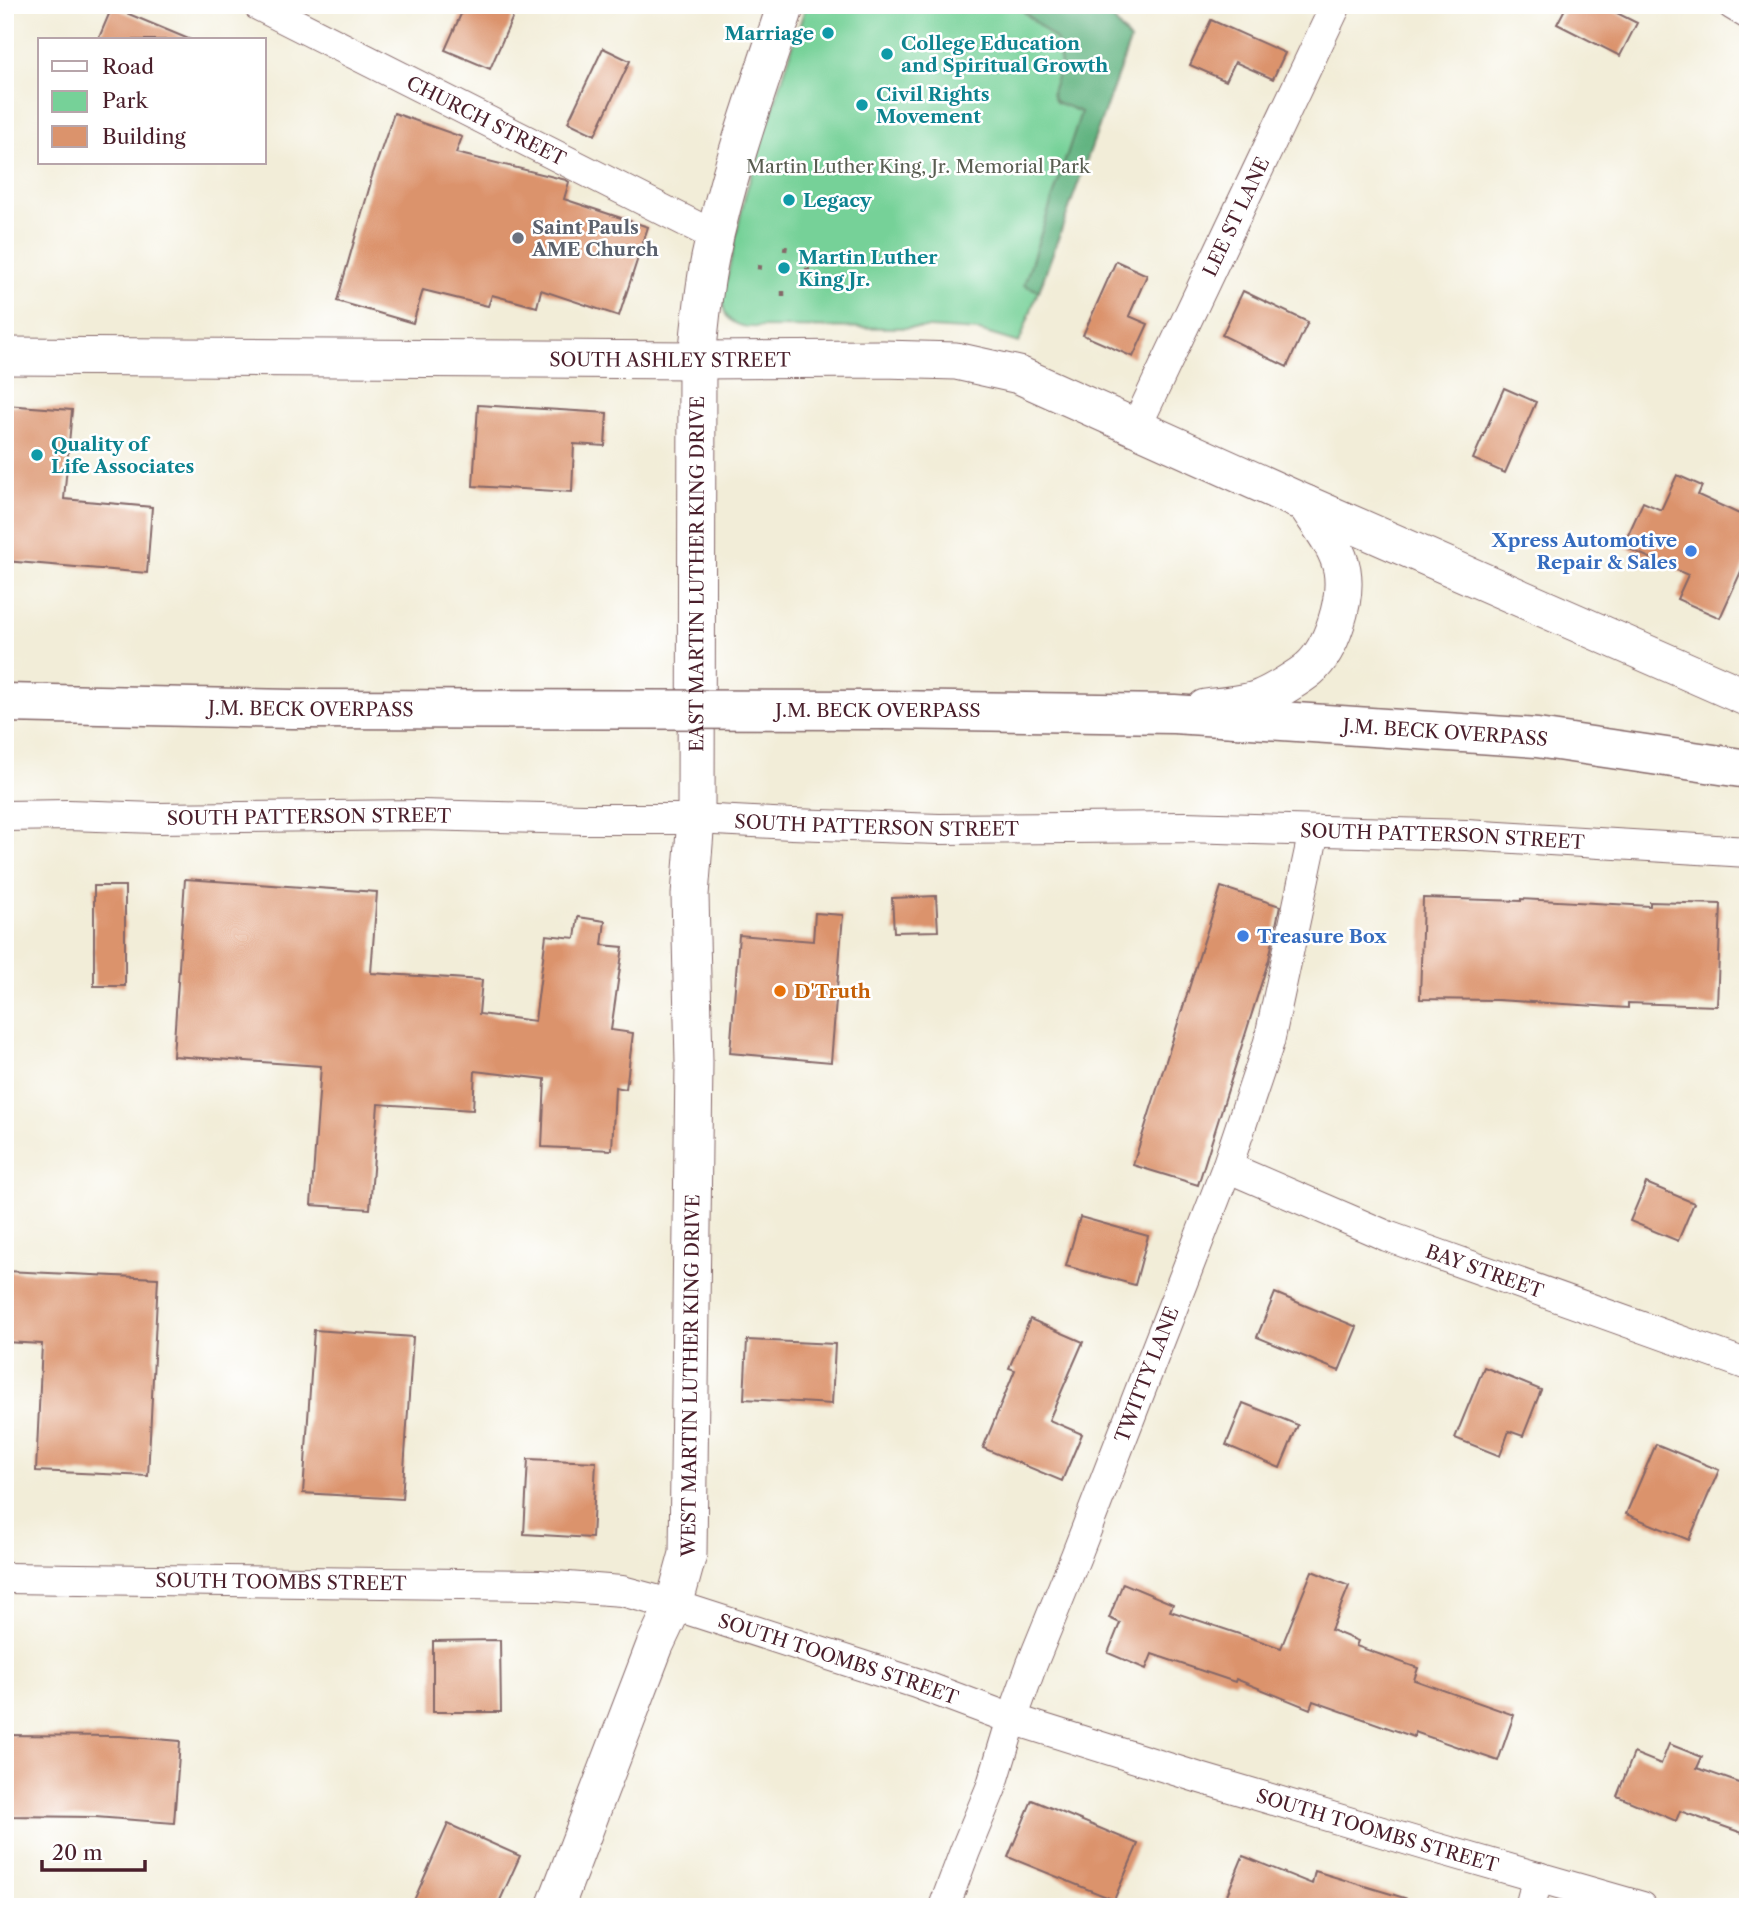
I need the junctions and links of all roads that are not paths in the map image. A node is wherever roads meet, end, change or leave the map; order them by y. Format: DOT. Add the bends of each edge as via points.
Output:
graph roads {
  1 [pos="258,5"];
  2 [pos="786,5"];
  3 [pos="1336,5"];
  4 [pos="1732,5"];
  5 [pos="1748,14"];
  6 [pos="715,236"];
  7 [pos="5,356"];
  8 [pos="697,360"];
  9 [pos="1136,427"];
  10 [pos="1306,505"];
  11 [pos="1748,698"];
  12 [pos="5,703"];
  13 [pos="1174,714"];
  14 [pos="1748,769"];
  15 [pos="5,816"];
  16 [pos="696,819"];
  17 [pos="1314,831"];
  18 [pos="1748,852"];
  19 [pos="1227,1167"];
  20 [pos="1748,1366"];
  21 [pos="5,1578"];
  22 [pos="674,1605"];
  23 [pos="1012,1718"];
  24 [pos="1538,1877"];
  25 [pos="555,1907"];
  26 [pos="944,1907"];
  27 [pos="1530,1907"];
  28 [pos="1642,1907"];
  1 -- 6 [label="street, CHURCH STREET"];
  2 -- 6 [label="street, EAST MARTIN LUTHER KING DRIVE" via="732,166"];
  3 -- 9 [label="street, LEE ST LANE"];
  4 -- 5 [label="street"];
  6 -- 8 [label="street, EAST MARTIN LUTHER KING DRIVE"];
  7 -- 8 [label="street, SOUTH ASHLEY STREET"];
  8 -- 9 [label="street, SOUTH ASHLEY STREET" via="950,360 1019,375"];
  8 -- 16 [label="street, EAST MARTIN LUTHER KING DRIVE"];
  9 -- 10 [label="street, SOUTH ASHLEY STREET"];
  10 -- 11 [label="street, SOUTH ASHLEY STREET"];
  10 -- 13 [label="street" via="1334,546 1342,570 1343,596 1324,649 1310,669 1261,699"];
  12 -- 13 [label="main road, J.M. BECK OVERPASS, bridge"];
  13 -- 14 [label="main road, J.M. BECK OVERPASS" via="1537,738"];
  15 -- 16 [label="street, SOUTH PATTERSON STREET"];
  16 -- 17 [label="street, SOUTH PATTERSON STREET" via="939,829"];
  16 -- 22 [label="street, WEST MARTIN LUTHER KING DRIVE" via="690,895 694,1062 688,1554"];
  17 -- 18 [label="street, SOUTH PATTERSON STREET"];
  17 -- 19 [label="street, TWITTY LANE" via="1269,1042"];
  19 -- 20 [label="street, BAY STREET" via="1387,1236"];
  19 -- 23 [label="street, TWITTY LANE"];
  21 -- 22 [label="street, SOUTH TOOMBS STREET" via="540,1585 622,1591"];
  22 -- 23 [label="street, SOUTH TOOMBS STREET"];
  22 -- 25 [label="street, WEST MARTIN LUTHER KING DRIVE"];
  23 -- 24 [label="street, SOUTH TOOMBS STREET"];
  23 -- 26 [label="street, TWITTY LANE" via="991,1788"];
  24 -- 27 [label="street"];
  24 -- 28 [label="street, SOUTH TOOMBS STREET"];
}
